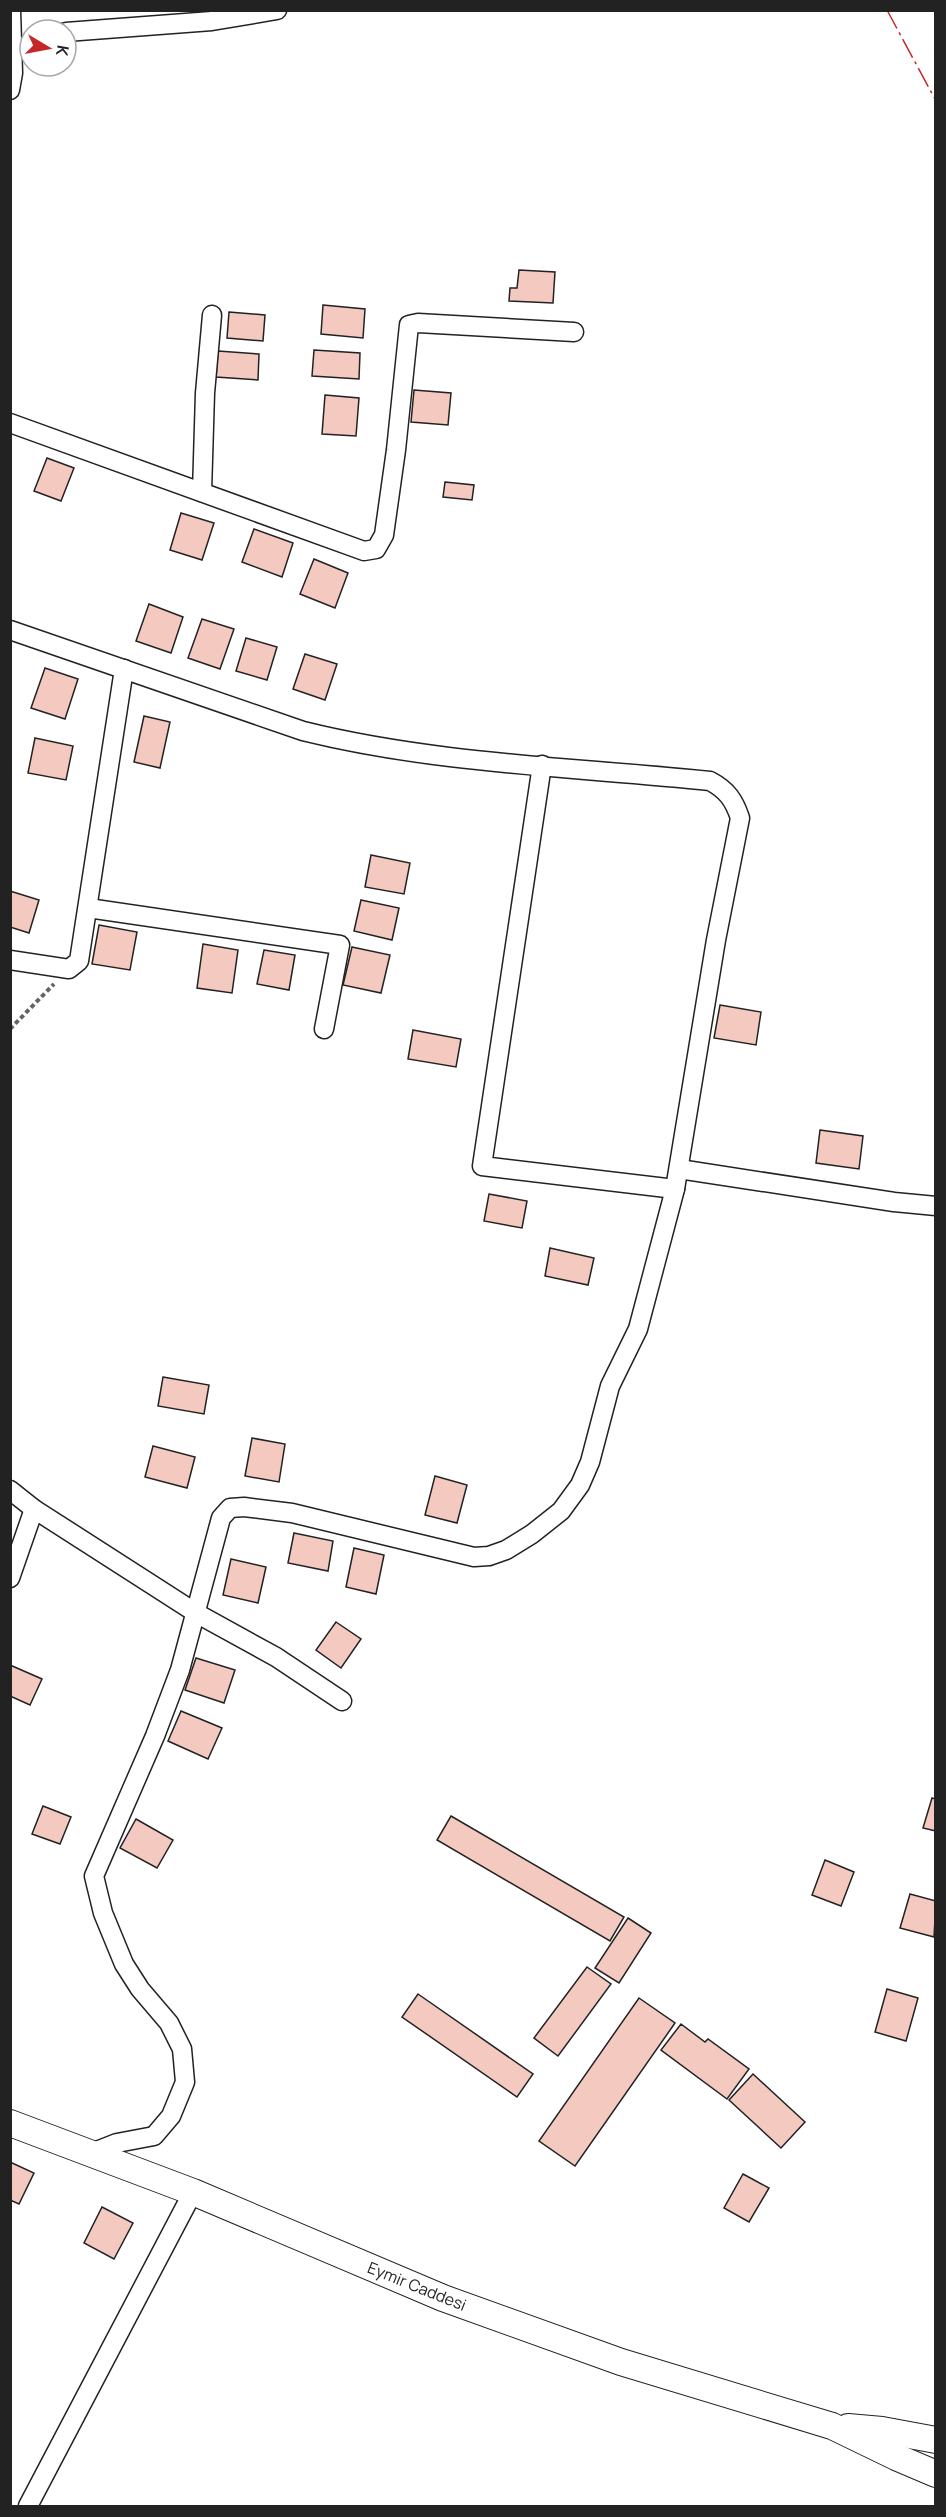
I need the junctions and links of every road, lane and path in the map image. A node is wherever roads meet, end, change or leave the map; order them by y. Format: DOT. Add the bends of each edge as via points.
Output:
graph roads {
  1 [pos="11,10"];
  2 [pos="277,10"];
  3 [pos="78,31"];
  4 [pos="17,35"];
  5 [pos="10,90"];
  6 [pos="212,315"];
  7 [pos="574,332"];
  8 [pos="10,423"];
  9 [pos="202,492"];
  10 [pos="10,630"];
  11 [pos="124,669"];
  12 [pos="542,765"];
  13 [pos="88,908"];
  14 [pos="10,960"];
  15 [pos="69,969"];
  16 [pos="10,1029"];
  17 [pos="324,1029"];
  18 [pos="679,1169"];
  19 [pos="675,1189"];
  20 [pos="936,1206"];
  21 [pos="10,1490"];
  22 [pos="34,1509"];
  23 [pos="10,1578"];
  24 [pos="196,1612"];
  25 [pos="342,1701"];
  26 [pos="10,2123"];
  27 [pos="89,2154"];
  28 [pos="192,2192"];
  29 [pos="832,2426"];
  30 [pos="936,2440"];
  31 [pos="936,2474"];
  32 [pos="28,2506"];
  1 -- 4 [label="street"];
  2 -- 3 [label="street" via="212,21"];
  4 -- 5 [label="street"];
  6 -- 9 [label="street"];
  7 -- 9 [label="street" via="409,325 384,535 376,549 364,551"];
  8 -- 9 [label="street"];
  10 -- 11 [label="street"];
  11 -- 12 [label="street" via="303,731 341,740 397,751"];
  11 -- 13 [label="street"];
  12 -- 18 [label="street" via="711,781 735,801 740,818 738,835 716,940"];
  12 -- 19 [label="street" via="482,1166"];
  13 -- 15 [label="street" via="79,962"];
  13 -- 17 [label="street" via="340,945"];
  14 -- 15 [label="street"];
  15 -- 16 [label="path"];
  18 -- 19 [label="street"];
  18 -- 20 [label="street"];
  19 -- 24 [label="street" via="638,1329 610,1386 590,1462 580,1485 561,1511 506,1550 474,1557 292,1513 230,1508 221,1518"];
  21 -- 22 [label="street"];
  22 -- 23 [label="street"];
  22 -- 24 [label="street"];
  24 -- 25 [label="street" via="276,1657"];
  24 -- 27 [label="street" via="180,1670 155,1736 93,1876 124,1964 169,2023 182,2049 185,2082 171,2115 154,2136 117,2143"];
  26 -- 27 [label="main road, Eymir Caddesi"];
  27 -- 28 [label="main road, Eymir Caddesi"];
  28 -- 29 [label="main road, Eymir Caddesi" via="443,2298 621,2362"];
  28 -- 32 [label="street"];
  29 -- 30 [label="main road, Eymir Caddesi"];
  29 -- 31 [label="main road, Eymir Caddesi"];
}
